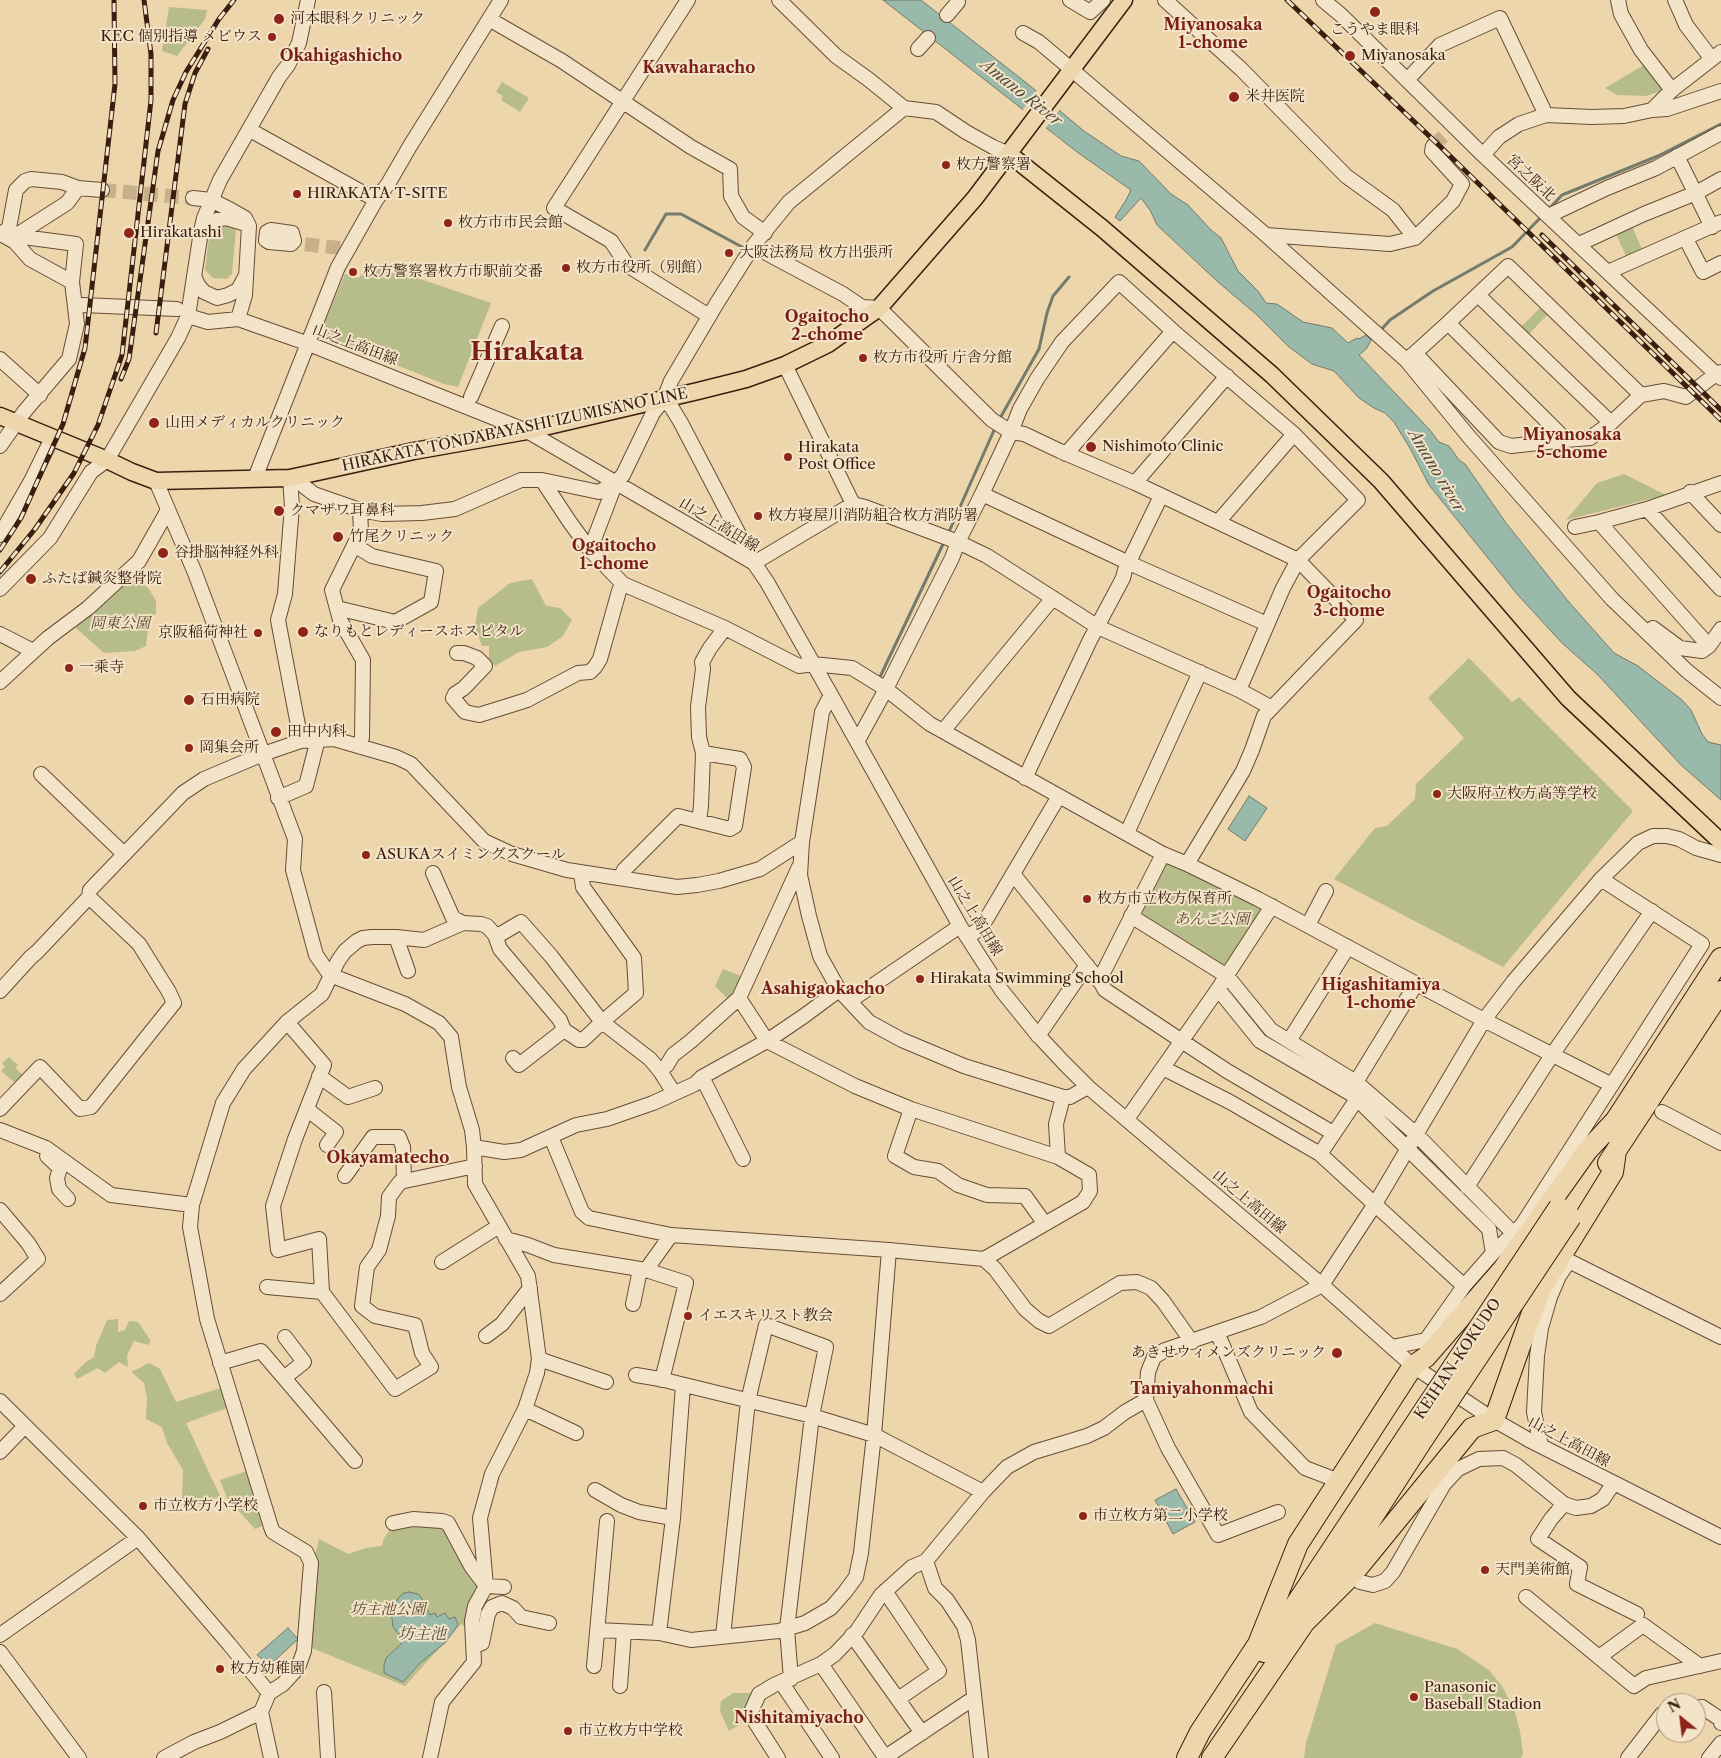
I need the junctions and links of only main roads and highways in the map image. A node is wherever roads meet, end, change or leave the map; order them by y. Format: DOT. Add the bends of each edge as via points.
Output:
graph roads {
  1 [pos="1124,0"];
  2 [pos="1009,154"];
  3 [pos="0,416"];
  4 [pos="1721,842"];
  5 [pos="1721,958"];
  6 [pos="1721,991"];
  7 [pos="1614,1122"];
  8 [pos="1616,1151"];
  9 [pos="1565,1212"];
  10 [pos="1413,1440"];
  11 [pos="1304,1623"];
  12 [pos="1187,1758"];
  13 [pos="1194,1758"];
  14 [pos="1212,1758"];
  1 -- 2 [label="main road, HIRAKATA TONDABAYASHI IZUMISANO LINE"];
  2 -- 3 [label="main road, HIRAKATA TONDABAYASHI IZUMISANO LINE" via="879,308 828,344 746,379 527,431 291,478 156,481"];
  2 -- 4 [label="main road" via="1102,228 1272,375 1381,481 1568,698"];
  5 -- 7 [label="highway, KEIHAN-KOKUDO"];
  6 -- 8 [label="highway, KEIHAN-KOKUDO"];
  7 -- 9 [label="highway, KEIHAN-KOKUDO"];
  7 -- 12 [label="highway" via="1587,1151 1503,1269 1426,1357 1413,1366 1298,1544 1258,1644 1200,1732"];
  8 -- 9 [label="highway, KEIHAN-KOKUDO"];
  8 -- 11 [label="highway" via="1613,1172 1540,1290 1494,1420 1472,1428 1352,1575"];
  9 -- 10 [label="highway, KEIHAN-KOKUDO, bridge"];
  10 -- 11 [label="highway, KEIHAN-KOKUDO"];
  10 -- 13 [label="highway, KEIHAN-KOKUDO"];
  11 -- 14 [label="highway, KEIHAN-KOKUDO"];
}
